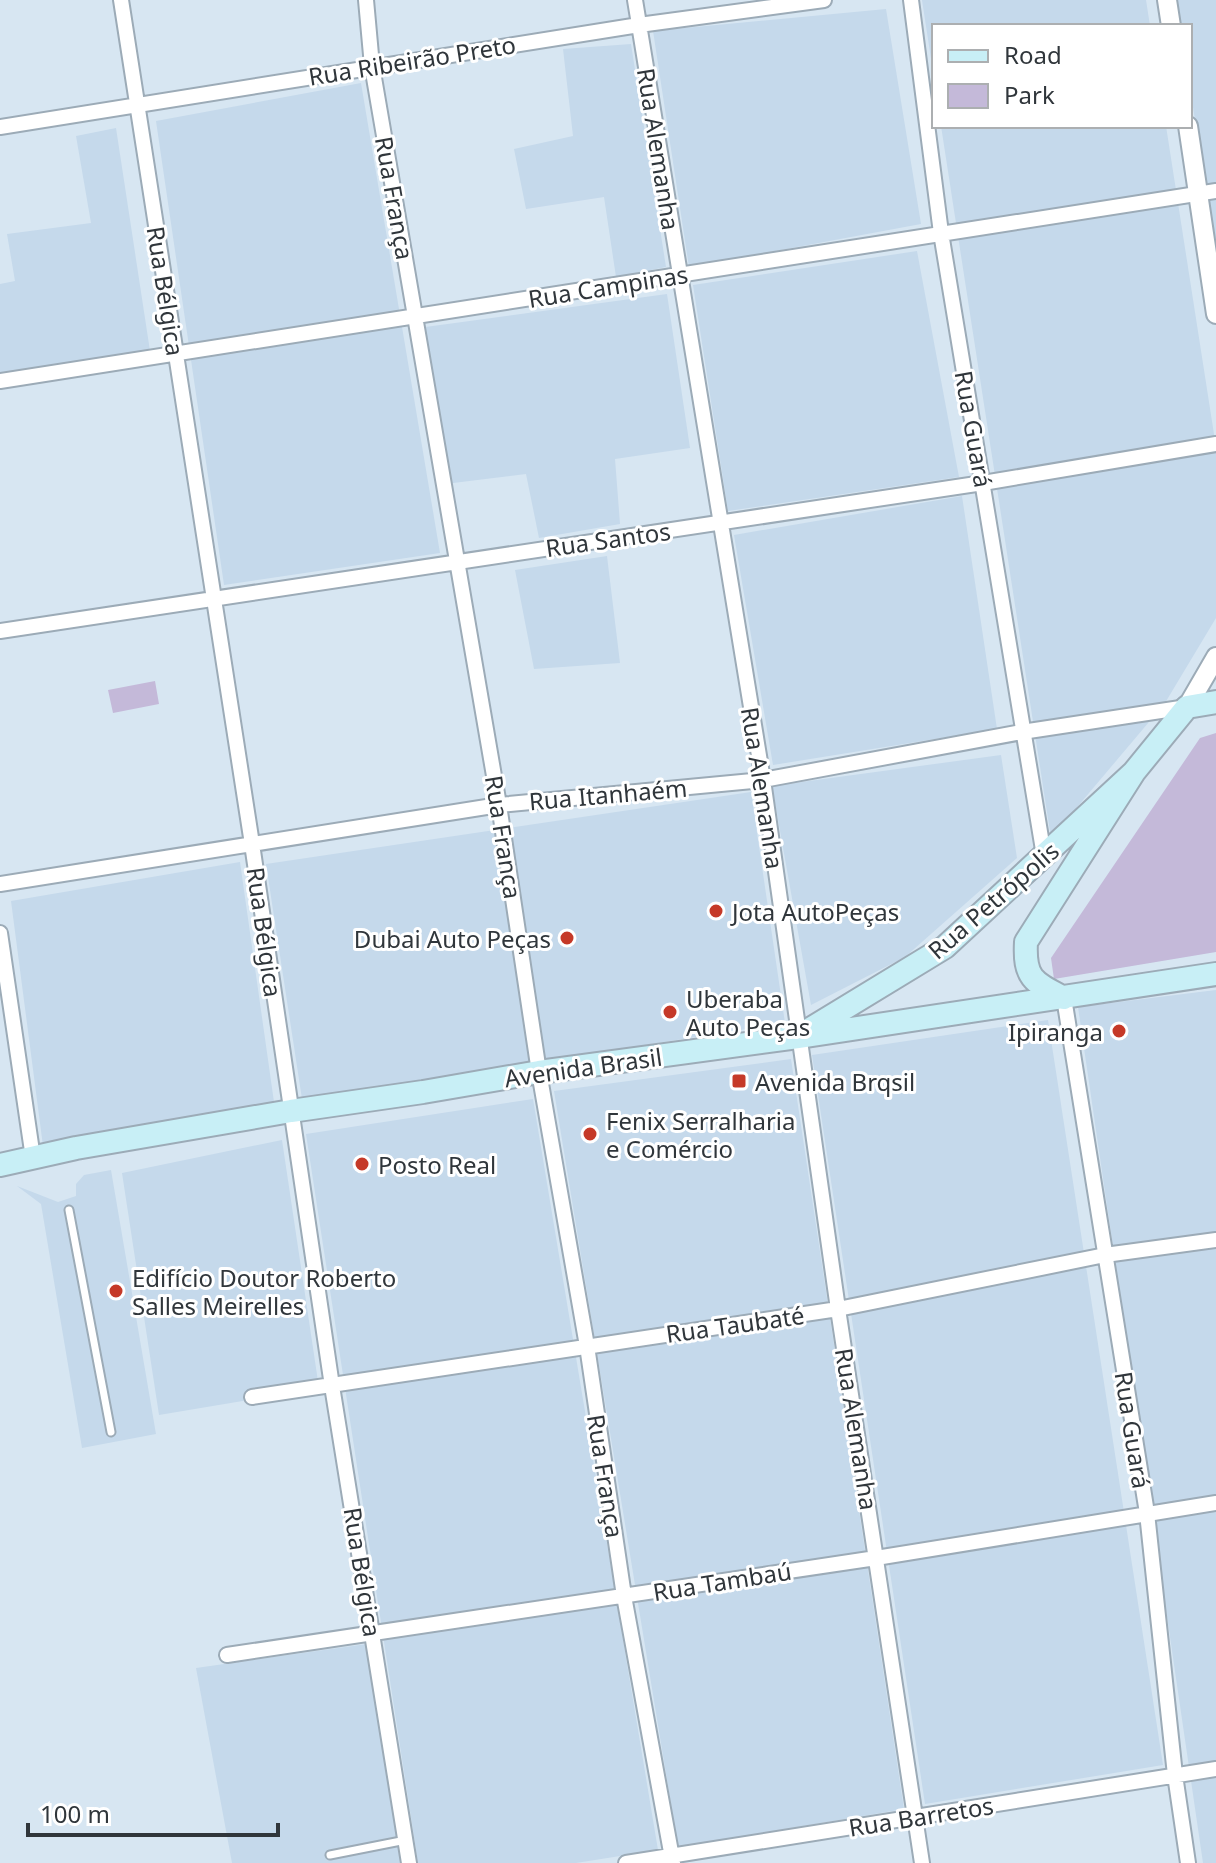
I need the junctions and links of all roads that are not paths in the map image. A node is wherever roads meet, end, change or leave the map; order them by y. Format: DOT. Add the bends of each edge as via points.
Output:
graph roads {
  1 [pos="121,0"];
  2 [pos="366,0"];
  3 [pos="635,0"];
  4 [pos="824,0"];
  5 [pos="911,0"];
  6 [pos="1167,0"];
  7 [pos="1171,24"];
  8 [pos="639,25"];
  9 [pos="372,66"];
  10 [pos="135,103"];
  11 [pos="0,127"];
  12 [pos="1189,128"];
  13 [pos="1208,192"];
  14 [pos="941,233"];
  15 [pos="680,275"];
  16 [pos="1216,314"];
  17 [pos="416,315"];
  18 [pos="177,354"];
  19 [pos="0,381"];
  20 [pos="1216,444"];
  21 [pos="983,483"];
  22 [pos="720,522"];
  23 [pos="458,561"];
  24 [pos="213,597"];
  25 [pos="0,631"];
  26 [pos="1216,657"];
  27 [pos="1216,702"];
  28 [pos="1187,707"];
  29 [pos="1022,732"];
  30 [pos="1134,772"];
  31 [pos="763,780"];
  32 [pos="499,805"];
  33 [pos="252,844"];
  34 [pos="1044,856"];
  35 [pos="0,884"];
  36 [pos="0,933"];
  37 [pos="1216,974"];
  38 [pos="1064,998"];
  39 [pos="798,1037"];
  40 [pos="539,1072"];
  41 [pos="291,1111"];
  42 [pos="33,1158"];
  43 [pos="0,1165"];
  44 [pos="69,1210"];
  45 [pos="1216,1240"];
  46 [pos="1105,1255"];
  47 [pos="838,1309"];
  48 [pos="587,1346"];
  49 [pos="332,1386"];
  50 [pos="252,1397"];
  51 [pos="111,1432"];
  52 [pos="1216,1503"];
  53 [pos="1147,1513"];
  54 [pos="876,1558"];
  55 [pos="624,1596"];
  56 [pos="373,1634"];
  57 [pos="227,1655"];
  58 [pos="1216,1769"];
  59 [pos="1175,1775"];
  60 [pos="916,1817"];
  61 [pos="406,1840"];
  62 [pos="330,1855"];
  63 [pos="672,1859"];
  64 [pos="409,1863"];
  65 [pos="626,1863"];
  66 [pos="922,1863"];
  67 [pos="1188,1863"];
  1 -- 10 [label="street, Rua Bélgica"];
  2 -- 9 [label="street, Rua França"];
  3 -- 8 [label="street, Rua Alemanha"];
  4 -- 8 [label="street, Rua Ribeirão Preto"];
  5 -- 14 [label="street, Rua Guará"];
  6 -- 7 [label="street"];
  8 -- 9 [label="street, Rua Ribeirão Preto"];
  8 -- 15 [label="street, Rua Alemanha"];
  9 -- 10 [label="street, Rua Ribeirão Preto"];
  9 -- 17 [label="street, Rua França"];
  10 -- 11 [label="street, Rua Ribeirão Preto"];
  10 -- 18 [label="street, Rua Bélgica"];
  12 -- 13 [label="street"];
  13 -- 14 [label="street, Rua Campinas"];
  13 -- 16 [label="street"];
  14 -- 15 [label="street, Rua Campinas"];
  14 -- 21 [label="street, Rua Guará"];
  15 -- 17 [label="street, Rua Campinas"];
  15 -- 22 [label="street, Rua Alemanha"];
  17 -- 18 [label="street, Rua Campinas"];
  17 -- 23 [label="street, Rua França"];
  18 -- 19 [label="street, Rua Campinas"];
  18 -- 24 [label="street, Rua Bélgica"];
  20 -- 21 [label="street, Rua Santos"];
  21 -- 22 [label="street, Rua Santos"];
  21 -- 29 [label="street, Rua Guará"];
  22 -- 23 [label="street, Rua Santos"];
  22 -- 31 [label="street, Rua Alemanha"];
  23 -- 24 [label="street, Rua Santos"];
  23 -- 32 [label="street, Rua França"];
  24 -- 25 [label="street, Rua Santos"];
  24 -- 33 [label="street, Rua Bélgica"];
  26 -- 28 [label="street, Rua Petrópolis"];
  27 -- 28 [label="main road, Rua Itanhaém"];
  28 -- 29 [label="street, Rua Itanhaém"];
  28 -- 30 [label="main road, Rua Petrópolis"];
  29 -- 31 [label="street, Rua Itanhaém"];
  29 -- 34 [label="street, Rua Guará"];
  30 -- 34 [label="main road, Rua Petrópolis"];
  30 -- 38 [label="main road, Rua Petrópolis" via="1026,942 1025,966 1036,984"];
  31 -- 32 [label="street, Rua Itanhaém"];
  31 -- 39 [label="street, Rua Alemanha"];
  32 -- 33 [label="street, Rua Itanhaém"];
  32 -- 40 [label="street, Rua França"];
  33 -- 35 [label="street, Rua Itanhaém"];
  33 -- 41 [label="street, Rua Bélgica"];
  34 -- 39 [label="main road, Rua Petrópolis" via="945,947"];
  36 -- 42 [label="street"];
  37 -- 38 [label="main road, Avenida Brasil"];
  38 -- 39 [label="main road, Avenida Brasil"];
  38 -- 46 [label="street, Rua Guará"];
  39 -- 40 [label="main road, Avenida Brasil"];
  39 -- 47 [label="street, Rua Alemanha"];
  40 -- 41 [label="main road, Avenida Brasil"];
  40 -- 48 [label="street, Rua França"];
  41 -- 42 [label="main road, Avenida Brasil"];
  41 -- 49 [label="street, Rua Bélgica"];
  42 -- 43 [label="main road, Avenida Brasil"];
  44 -- 51 [label="lane"];
  45 -- 46 [label="street, Rua Taubaté"];
  46 -- 47 [label="street, Rua Taubaté"];
  46 -- 53 [label="street, Rua Guará"];
  47 -- 48 [label="street, Rua Taubaté"];
  47 -- 54 [label="street, Rua Alemanha"];
  48 -- 49 [label="street, Rua Taubaté"];
  48 -- 55 [label="street, Rua França"];
  49 -- 50 [label="street, Rua Taubaté"];
  49 -- 56 [label="street, Rua Bélgica"];
  52 -- 53 [label="street, Rua Tambaú"];
  53 -- 54 [label="street, Rua Tambaú"];
  53 -- 59 [label="street, Rua Guará"];
  54 -- 55 [label="street, Rua Tambaú"];
  54 -- 60 [label="street, Rua Alemanha"];
  55 -- 56 [label="street, Rua Tambaú"];
  55 -- 63 [label="street, Rua França"];
  56 -- 57 [label="street, Rua Tambaú"];
  56 -- 61 [label="street, Rua Bélgica"];
  58 -- 59 [label="street, Rua Barretos"];
  59 -- 60 [label="street, Rua Barretos"];
  59 -- 67 [label="street, Rua Guará"];
  60 -- 63 [label="street, Rua Barretos"];
  60 -- 66 [label="street, Rua Alemanha"];
  61 -- 62 [label="lane"];
  61 -- 64 [label="street, Rua Bélgica"];
  63 -- 65 [label="street, Rua Barretos"];
}
